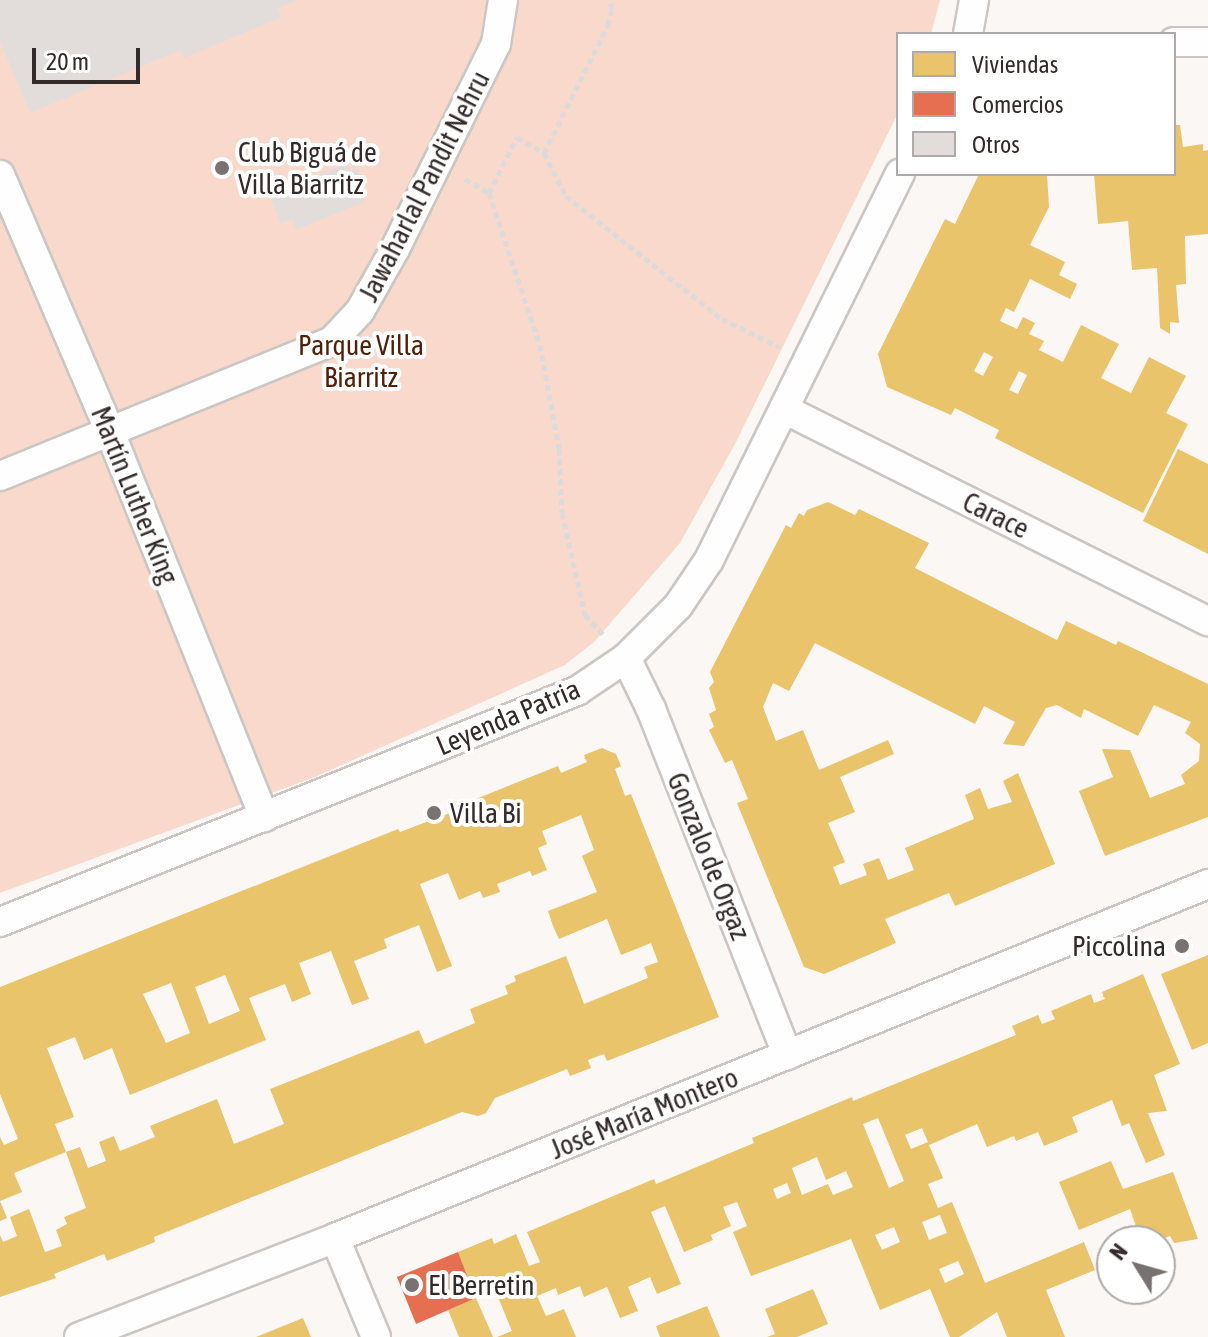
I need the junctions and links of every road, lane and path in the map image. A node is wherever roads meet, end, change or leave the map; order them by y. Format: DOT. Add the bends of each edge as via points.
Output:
graph roads {
  1 [pos="503,0"];
  2 [pos="610,0"];
  3 [pos="974,0"];
  4 [pos="968,32"];
  5 [pos="1176,42"];
  6 [pos="1208,42"];
  7 [pos="544,153"];
  8 [pos="437,162"];
  9 [pos="0,175"];
  10 [pos="899,176"];
  11 [pos="489,193"];
  12 [pos="756,336"];
  13 [pos="784,409"];
  14 [pos="110,432"];
  15 [pos="0,476"];
  16 [pos="1208,621"];
  17 [pos="626,658"];
  18 [pos="264,817"];
  19 [pos="1208,884"];
  20 [pos="0,922"];
  21 [pos="787,1055"];
  22 [pos="335,1238"];
  23 [pos="79,1337"];
  24 [pos="376,1337"];
  1 -- 8 [label="street, Jawaharlal Pandit Nehru" via="496,44"];
  2 -- 7 [label="path" via="608,25"];
  3 -- 4 [label="street"];
  5 -- 6 [label="street"];
  7 -- 11 [label="path" via="517,137"];
  7 -- 12 [label="path" via="566,196 722,319"];
  8 -- 11 [label="path"];
  8 -- 14 [label="street, Jawaharlal Pandit Nehru" via="360,311 332,341"];
  9 -- 14 [label="street, Martín Luther King"];
  10 -- 13 [label="street, Leyenda Patria"];
  11 -- 17 [label="path" via="540,345 559,449 562,513 585,615"];
  13 -- 16 [label="street, Carace"];
  13 -- 17 [label="street, Leyenda Patria" via="709,560 678,606"];
  14 -- 15 [label="street, Jawaharlal Pandit Nehru"];
  14 -- 18 [label="street, Martín Luther King"];
  17 -- 18 [label="street, Leyenda Patria" via="577,691"];
  17 -- 21 [label="street, Gonzalo de Orgaz" via="651,709"];
  18 -- 20 [label="street, Leyenda Patria"];
  19 -- 21 [label="street, José María Montero"];
  21 -- 22 [label="street, José María Montero"];
  22 -- 23 [label="street, José María Montero"];
  22 -- 24 [label="street"];
}
